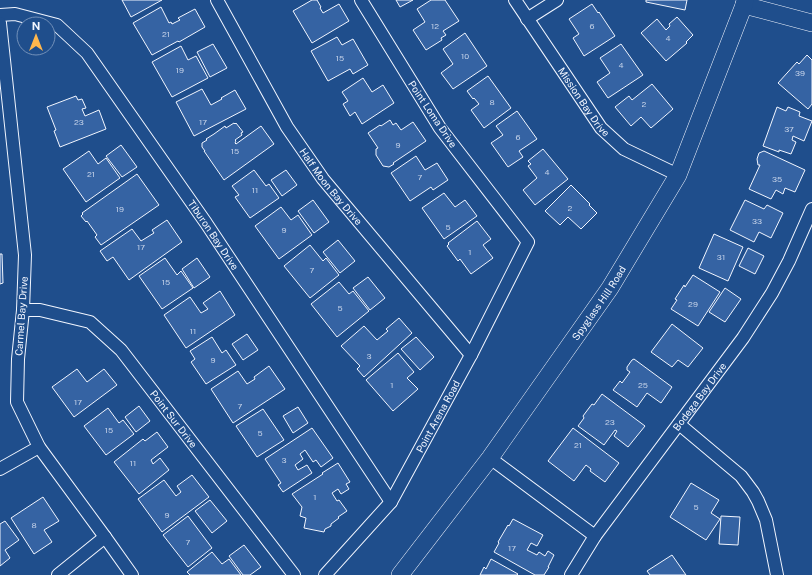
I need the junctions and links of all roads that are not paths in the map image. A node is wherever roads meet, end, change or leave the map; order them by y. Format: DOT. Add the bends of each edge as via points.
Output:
graph roads {
  1 [pos="217,0"];
  2 [pos="361,0"];
  3 [pos="515,0"];
  4 [pos="557,0"];
  5 [pos="745,3"];
  6 [pos="0,15"];
  7 [pos="527,19"];
  8 [pos="812,22"];
  9 [pos="0,23"];
  10 [pos="678,175"];
  11 [pos="812,209"];
  12 [pos="528,242"];
  13 [pos="23,310"];
  14 [pos="471,355"];
  15 [pos="679,424"];
  16 [pos="39,447"];
  17 [pos="490,458"];
  18 [pos="0,469"];
  19 [pos="391,502"];
  20 [pos="594,536"];
  21 [pos="105,537"];
  22 [pos="58,575"];
  23 [pos="132,575"];
  24 [pos="294,575"];
  25 [pos="325,575"];
  26 [pos="400,575"];
  27 [pos="571,575"];
  28 [pos="777,575"];
  1 -- 14 [label="street, Half Moon Bay Drive" via="287,127 323,179"];
  2 -- 12 [label="street, Point Loma Drive" via="440,128"];
  3 -- 7 [label="street, Mission Bay Drive"];
  4 -- 7 [label="street"];
  5 -- 8 [label="main road"];
  5 -- 10 [label="main road, Spyglass Hill Road"];
  6 -- 19 [label="street, Tiburon Bay Drive" via="15,14 57,25 87,53 206,223"];
  7 -- 10 [label="street, Mission Bay Drive" via="601,128 624,149"];
  9 -- 13 [label="street, Carmel Bay Drive" via="25,255"];
  10 -- 17 [label="main road, Spyglass Hill Road" via="610,288"];
  11 -- 15 [label="street, Bodega Bay Drive" via="772,292 743,338"];
  12 -- 14 [label="street, Point Arena Road"];
  13 -- 16 [label="street, Carmel Bay Drive" via="17,402"];
  13 -- 24 [label="street, Point Sur Drive" via="40,310 90,322 121,350"];
  14 -- 19 [label="street, Point Arena Road"];
  15 -- 20 [label="street, Bodega Bay Drive"];
  15 -- 28 [label="street" via="741,476 753,492 766,520"];
  16 -- 18 [label="street"];
  16 -- 21 [label="street, Carmel Bay Drive"];
  17 -- 20 [label="street"];
  17 -- 26 [label="main road, Spyglass Hill Road"];
  19 -- 25 [label="street, Point Arena Road"];
  20 -- 27 [label="street, Bodega Bay Drive"];
  21 -- 22 [label="street"];
  21 -- 23 [label="street, Carmel Bay Drive"];
}
